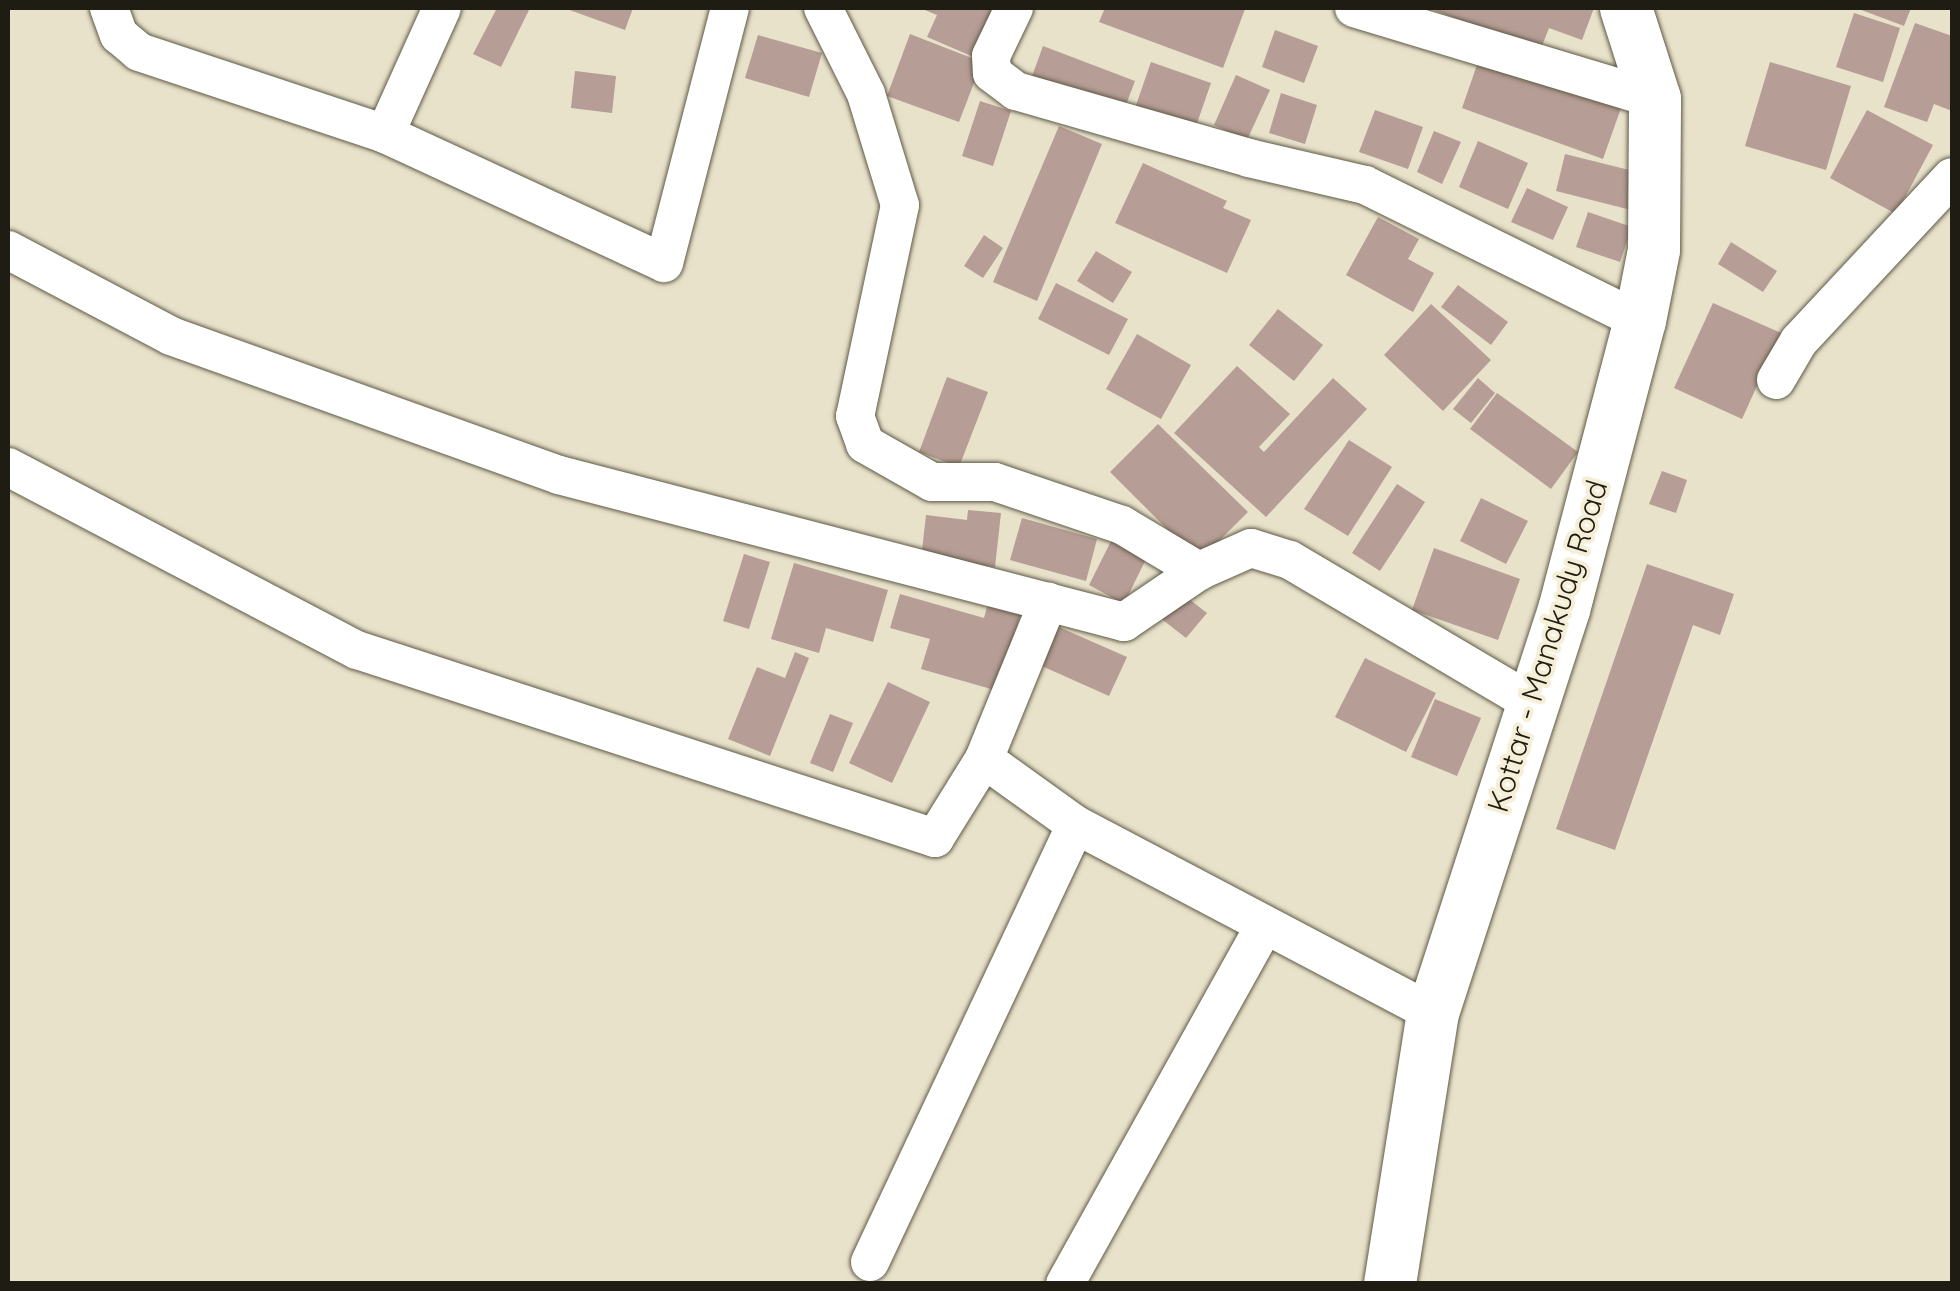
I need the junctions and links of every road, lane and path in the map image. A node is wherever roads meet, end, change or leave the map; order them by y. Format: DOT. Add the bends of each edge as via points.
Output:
graph roads {
  1 [pos="110,8"];
  2 [pos="442,8"];
  3 [pos="730,8"];
  4 [pos="823,8"];
  5 [pos="1014,8"];
  6 [pos="1354,8"];
  7 [pos="1626,8"];
  8 [pos="1655,99"];
  9 [pos="385,134"];
  10 [pos="1952,176"];
  11 [pos="8,250"];
  12 [pos="1640,320"];
  13 [pos="1776,380"];
  14 [pos="8,467"];
  15 [pos="1198,571"];
  16 [pos="1048,602"];
  17 [pos="1532,703"];
  18 [pos="984,760"];
  19 [pos="1076,824"];
  20 [pos="1264,927"];
  21 [pos="1432,1013"];
  22 [pos="870,1262"];
  23 [pos="1065,1284"];
  24 [pos="1390,1284"];
  1 -- 9 [label="street" via="119,35 139,52"];
  2 -- 9 [label="street"];
  3 -- 9 [label="street" via="664,263"];
  4 -- 15 [label="street" via="866,94 900,205 855,416 865,444 932,482 995,482 1122,525"];
  5 -- 12 [label="street" via="991,56 992,73 1016,91 1365,185"];
  6 -- 8 [label="street"];
  7 -- 8 [label="main road, Kottar - Manakudy Road"];
  8 -- 12 [label="main road, Kottar - Manakudy Road" via="1654,250"];
  10 -- 13 [label="street" via="1800,341"];
  11 -- 16 [label="street" via="171,336 559,475"];
  12 -- 17 [label="main road, Kottar - Manakudy Road" via="1564,610"];
  14 -- 18 [label="street" via="356,650 935,838"];
  15 -- 16 [label="street" via="1124,622"];
  15 -- 17 [label="street" via="1252,548 1290,560"];
  16 -- 18 [label="street"];
  17 -- 21 [label="main road, Kottar - Manakudy Road"];
  18 -- 19 [label="street"];
  19 -- 20 [label="street"];
  19 -- 22 [label="street"];
  20 -- 21 [label="street"];
  20 -- 23 [label="street"];
  21 -- 24 [label="main road, Kottar - Manakudy Road"];
}
